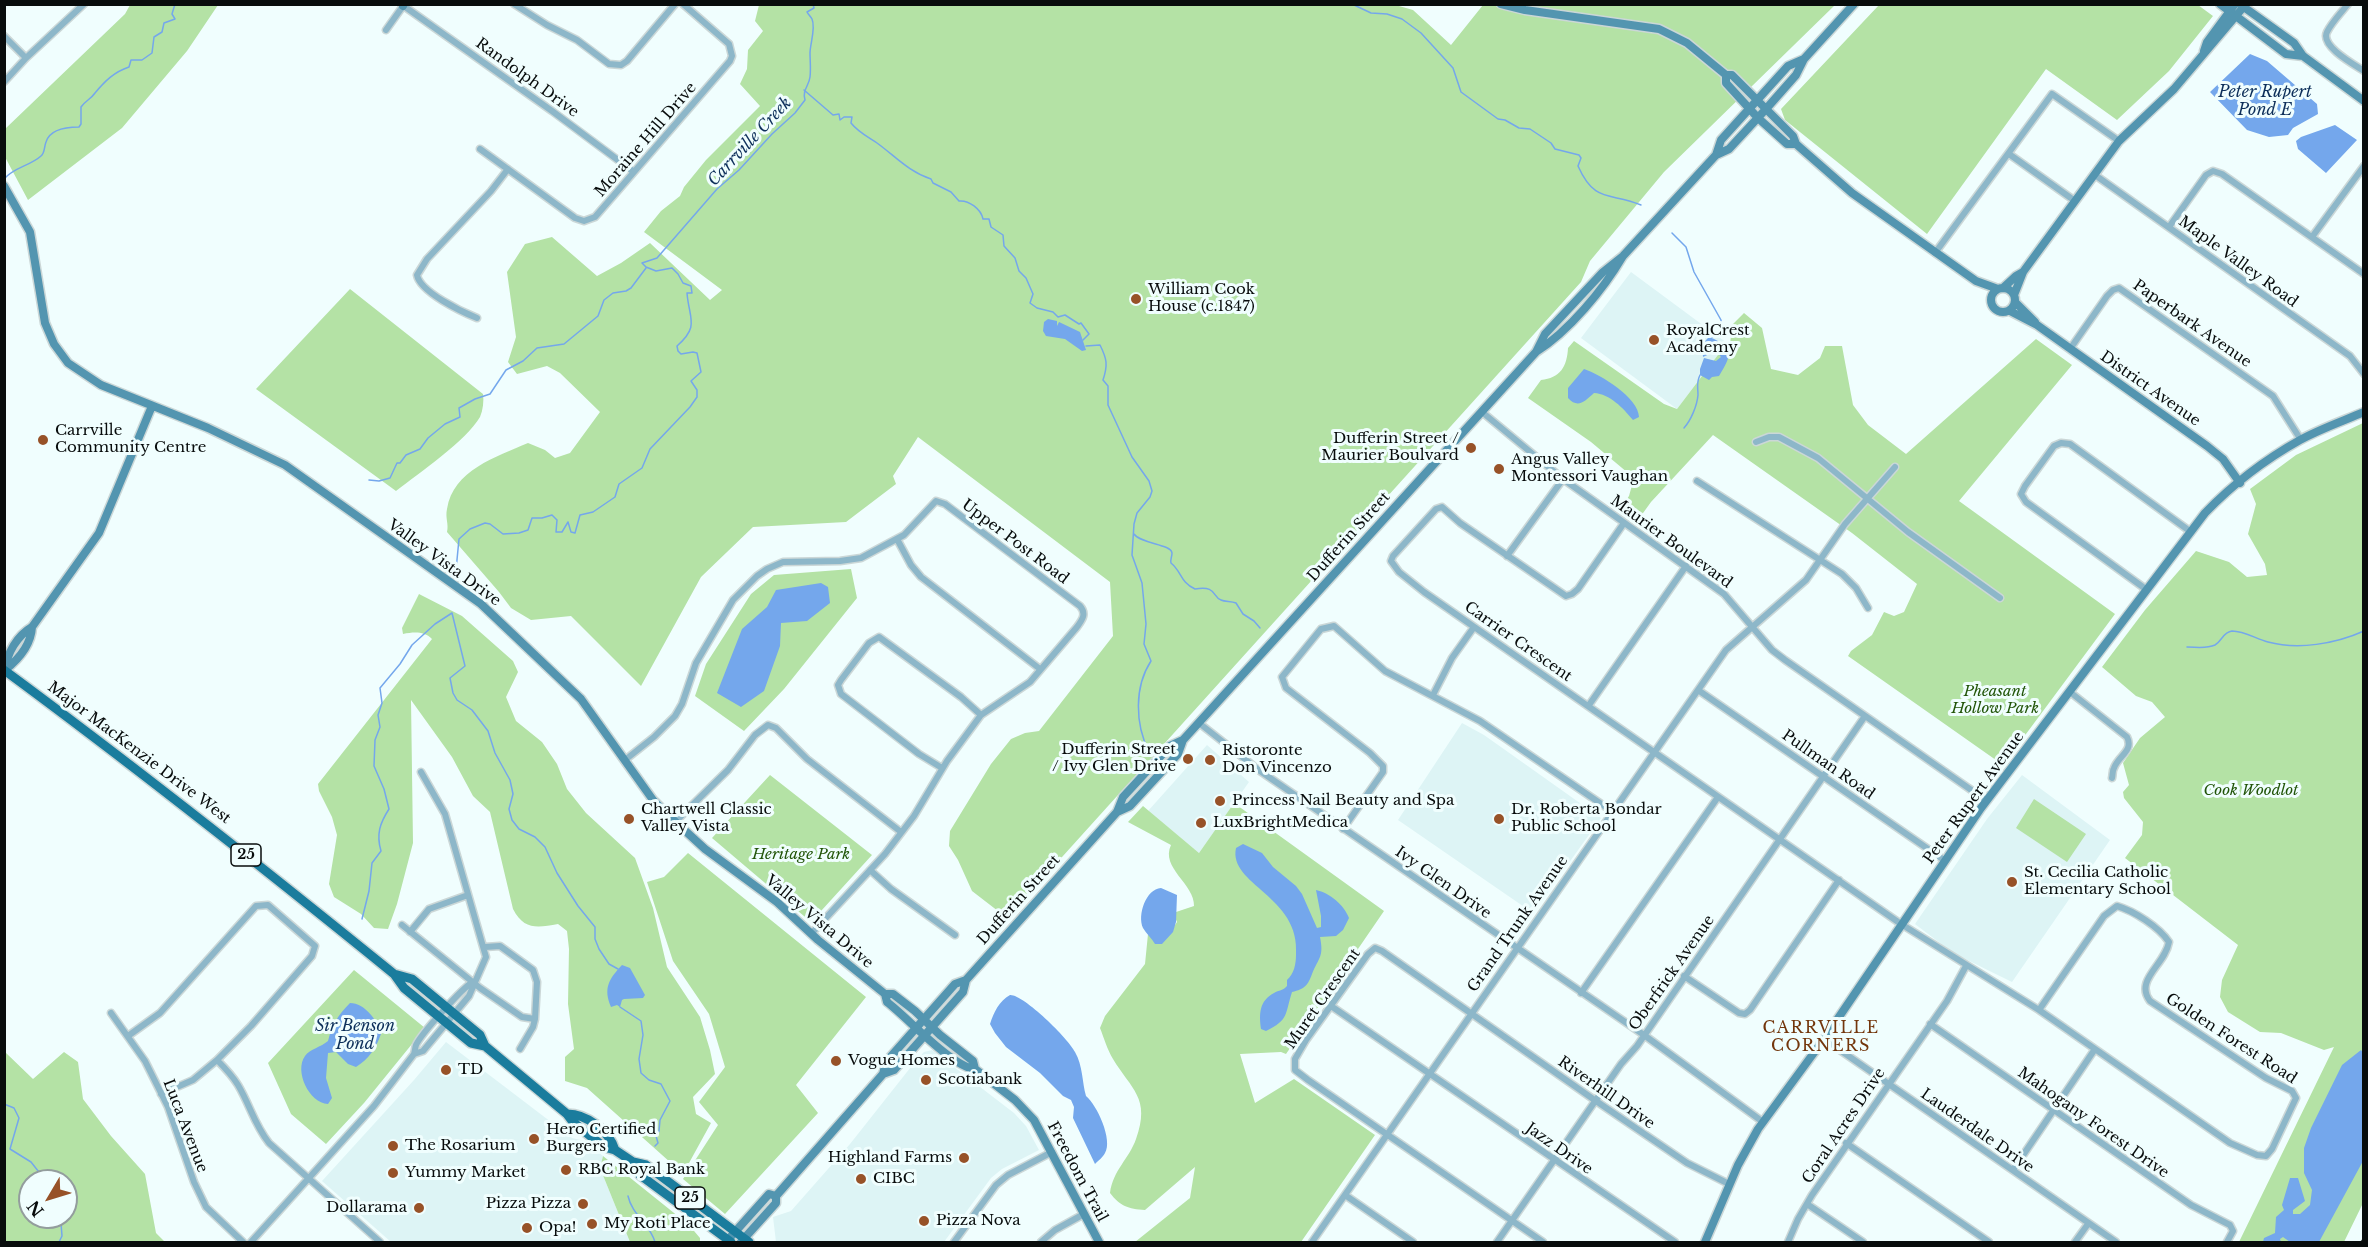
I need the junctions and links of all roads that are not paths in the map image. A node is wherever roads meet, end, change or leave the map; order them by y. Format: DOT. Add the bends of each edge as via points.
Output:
graph roads {
  1 [pos="514,4"];
  2 [pos="675,4"];
  3 [pos="683,4"];
  4 [pos="1501,4"];
  5 [pos="1854,4"];
  6 [pos="2220,4"];
  7 [pos="2348,4"];
  8 [pos="403,5"];
  9 [pos="2244,5"];
  10 [pos="79,6"];
  11 [pos="2233,11"];
  12 [pos="386,30"];
  13 [pos="4,36"];
  14 [pos="2303,56"];
  15 [pos="26,58"];
  16 [pos="1804,59"];
  17 [pos="2364,71"];
  18 [pos="1726,75"];
  19 [pos="4,82"];
  20 [pos="1758,100"];
  21 [pos="2364,101"];
  22 [pos="1750,109"];
  23 [pos="1766,109"];
  24 [pos="1758,118"];
  25 [pos="2119,141"];
  26 [pos="1796,144"];
  27 [pos="480,148"];
  28 [pos="2009,154"];
  29 [pos="1716,155"];
  30 [pos="2364,165"];
  31 [pos="508,169"];
  32 [pos="634,172"];
  33 [pos="2095,175"];
  34 [pos="4,186"];
  35 [pos="2075,201"];
  36 [pos="2169,227"];
  37 [pos="2312,237"];
  38 [pos="1935,253"];
  39 [pos="2023,272"];
  40 [pos="2364,274"];
  41 [pos="1977,281"];
  42 [pos="2000,288"];
  43 [pos="1991,297"];
  44 [pos="2015,298"];
  45 [pos="2010,311"];
  46 [pos="477,318"];
  47 [pos="2037,325"];
  48 [pos="2070,349"];
  49 [pos="2364,374"];
  50 [pos="152,406"];
  51 [pos="1482,412"];
  52 [pos="2364,412"];
  53 [pos="2301,440"];
  54 [pos="1756,442"];
  55 [pos="1895,467"];
  56 [pos="1563,479"];
  57 [pos="1697,481"];
  58 [pos="2240,483"];
  59 [pos="1867,497"];
  60 [pos="1624,523"];
  61 [pos="2191,532"];
  62 [pos="897,539"];
  63 [pos="1507,556"];
  64 [pos="1821,559"];
  65 [pos="1686,566"];
  66 [pos="2147,590"];
  67 [pos="2000,598"];
  68 [pos="1868,608"];
  69 [pos="1474,627"];
  70 [pos="1753,627"];
  71 [pos="1040,669"];
  72 [pos="5,670"];
  73 [pos="1698,690"];
  74 [pos="2070,692"];
  75 [pos="1433,695"];
  76 [pos="1589,705"];
  77 [pos="981,715"];
  78 [pos="1865,716"];
  79 [pos="1199,723"];
  80 [pos="1655,752"];
  81 [pos="625,760"];
  82 [pos="942,768"];
  83 [pos="421,772"];
  84 [pos="1824,776"];
  85 [pos="2112,778"];
  86 [pos="1718,797"];
  87 [pos="1987,801"];
  88 [pos="1613,812"];
  89 [pos="675,822"];
  90 [pos="1343,829"];
  91 [pos="901,832"];
  92 [pos="1780,839"];
  93 [pos="1944,860"];
  94 [pos="870,870"];
  95 [pos="1839,880"];
  96 [pos="468,895"];
  97 [pos="1901,924"];
  98 [pos="402,925"];
  99 [pos="410,932"];
  100 [pos="812,934"];
  101 [pos="955,935"];
  102 [pos="485,946"];
  103 [pos="1518,949"];
  104 [pos="1966,966"];
  105 [pos="394,974"];
  106 [pos="1684,976"];
  107 [pos="966,980"];
  108 [pos="473,982"];
  109 [pos="1581,993"];
  110 [pos="885,994"];
  111 [pos="1331,1006"];
  112 [pos="2039,1010"];
  113 [pos="450,1011"];
  114 [pos="111,1013"];
  115 [pos="1472,1014"];
  116 [pos="443,1019"];
  117 [pos="535,1019"];
  118 [pos="924,1019"];
  119 [pos="1930,1023"];
  120 [pos="917,1027"];
  121 [pos="932,1027"];
  122 [pos="925,1035"];
  123 [pos="1644,1035"];
  124 [pos="128,1036"];
  125 [pos="1824,1039"];
  126 [pos="485,1046"];
  127 [pos="520,1049"];
  128 [pos="2095,1049"];
  129 [pos="216,1060"];
  130 [pos="975,1069"];
  131 [pos="883,1074"];
  132 [pos="1430,1074"];
  133 [pos="1888,1084"];
  134 [pos="161,1094"];
  135 [pos="1596,1101"];
  136 [pos="2054,1110"];
  137 [pos="1764,1122"];
  138 [pos="1388,1135"];
  139 [pos="1846,1143"];
  140 [pos="1052,1152"];
  141 [pos="1554,1160"];
  142 [pos="633,1162"];
  143 [pos="2013,1170"];
  144 [pos="309,1178"];
  145 [pos="1729,1184"];
  146 [pos="1345,1195"];
  147 [pos="776,1196"];
  148 [pos="1807,1203"];
  149 [pos="1084,1214"];
  150 [pos="1512,1220"];
  151 [pos="2088,1224"];
  152 [pos="735,1232"];
  153 [pos="745,1241"];
  154 [pos="1409,1241"];
  155 [pos="243,1242"];
  156 [pos="251,1242"];
  157 [pos="380,1242"];
  158 [pos="728,1242"];
  159 [pos="954,1242"];
  160 [pos="1041,1242"];
  161 [pos="1100,1242"];
  162 [pos="1312,1242"];
  163 [pos="1497,1242"];
  164 [pos="1543,1242"];
  165 [pos="1675,1242"];
  166 [pos="1705,1242"];
  167 [pos="1788,1242"];
  168 [pos="1863,1242"];
  169 [pos="1989,1242"];
  170 [pos="2075,1242"];
  171 [pos="2116,1242"];
  172 [pos="2227,1242"];
  1 -- 2 [label="street" via="616,65 627,62"];
  3 -- 32 [label="street, Moraine Hill Drive" via="729,44 732,56"];
  4 -- 18 [label="street" via="1659,29 1687,42"];
  5 -- 16 [label="street, Dufferin Street"];
  6 -- 11 [label="street"];
  7 -- 17 [label="street" via="2326,34 2326,41"];
  8 -- 12 [label="street"];
  8 -- 32 [label="street, Randolph Drive"];
  9 -- 11 [label="street"];
  9 -- 14 [label="street" via="2294,44"];
  10 -- 15 [label="street"];
  11 -- 14 [label="street" via="2286,54"];
  11 -- 25 [label="street" via="2212,46"];
  13 -- 15 [label="street"];
  14 -- 21 [label="street"];
  15 -- 19 [label="street"];
  16 -- 20 [label="street, Dufferin Street" via="1788,66"];
  16 -- 23 [label="street, Dufferin Street" via="1796,75"];
  18 -- 20 [label="street" via="1732,75"];
  18 -- 22 [label="street" via="1726,83"];
  20 -- 22 [label="street, Dufferin Street"];
  20 -- 23 [label="street"];
  22 -- 24 [label="street"];
  22 -- 29 [label="street, Dufferin Street" via="1721,140"];
  23 -- 24 [label="street, Dufferin Street"];
  23 -- 26 [label="street"];
  24 -- 26 [label="street" via="1787,144"];
  24 -- 29 [label="street, Dufferin Street" via="1729,149"];
  25 -- 28 [label="street" via="2052,94"];
  25 -- 33 [label="street"];
  26 -- 38 [label="street" via="1852,193"];
  27 -- 31 [label="street, Moraine Hill Drive"];
  28 -- 35 [label="street"];
  28 -- 38 [label="street"];
  29 -- 51 [label="street, Dufferin Street" via="1545,334 1536,352"];
  30 -- 37 [label="street"];
  31 -- 32 [label="street, Moraine Hill Drive" via="584,221 595,217"];
  31 -- 46 [label="street" via="417,275 423,286"];
  33 -- 35 [label="street"];
  33 -- 36 [label="street, Maple Valley Road"];
  34 -- 50 [label="street, Valley Vista Drive" via="30,232 45,323 54,344 68,363 101,386"];
  35 -- 39 [label="street"];
  36 -- 37 [label="street" via="2206,175 2213,171"];
  36 -- 49 [label="street, Maple Valley Road" via="2350,356"];
  37 -- 40 [label="street"];
  38 -- 41 [label="street"];
  39 -- 42 [label="street"];
  39 -- 44 [label="street"];
  41 -- 42 [label="street"];
  41 -- 43 [label="street"];
  42 -- 43 [label="street"];
  42 -- 44 [label="street" via="2010,290"];
  43 -- 45 [label="street" via="1997,311"];
  44 -- 45 [label="street"];
  44 -- 47 [label="street, District Avenue"];
  45 -- 47 [label="street, District Avenue"];
  47 -- 48 [label="street, District Avenue"];
  48 -- 53 [label="street, Paperbark Avenue" via="2107,296 2120,288 2273,396"];
  48 -- 58 [label="street, District Avenue" via="2207,446 2223,459"];
  50 -- 72 [label="street" via="99,533 32,627 7,655"];
  50 -- 81 [label="street, Valley Vista Drive" via="285,465 481,604 581,699"];
  51 -- 56 [label="street, Maurier Boulevard"];
  51 -- 79 [label="street, Dufferin Street"];
  52 -- 53 [label="street, Peter Rupert Avenue"];
  53 -- 58 [label="street, Peter Rupert Avenue"];
  54 -- 59 [label="street" via="1769,437 1789,441 1827,464"];
  55 -- 59 [label="street, Grand Trunk Avenue"];
  56 -- 60 [label="street, Maurier Boulevard"];
  56 -- 63 [label="street"];
  57 -- 64 [label="street"];
  58 -- 61 [label="street, Peter Rupert Avenue" via="2219,499"];
  59 -- 64 [label="street, Grand Trunk Avenue"];
  59 -- 67 [label="street" via="1908,532"];
  60 -- 63 [label="street, Carrier Crescent" via="1578,589 1566,596"];
  60 -- 65 [label="street, Maurier Boulevard"];
  61 -- 66 [label="street, Peter Rupert Avenue"];
  61 -- 66 [label="street" via="2070,444 2054,446 2025,486 2021,494 2026,502"];
  62 -- 71 [label="street" via="921,577"];
  62 -- 71 [label="street, Upper Post Road" via="914,526 932,503 940,501 1080,606 1084,613 1081,621"];
  62 -- 81 [label="street, Upper Post Road" via="854,560 783,562 757,576 733,600 696,663 675,716"];
  63 -- 69 [label="street, Carrier Crescent" via="1442,507 1390,561 1399,572"];
  64 -- 68 [label="street" via="1856,588"];
  64 -- 70 [label="street, Grand Trunk Avenue" via="1796,591"];
  65 -- 70 [label="street, Maurier Boulevard" via="1724,594"];
  65 -- 76 [label="street"];
  66 -- 74 [label="street, Peter Rupert Avenue"];
  69 -- 75 [label="street"];
  69 -- 76 [label="street, Carrier Crescent"];
  70 -- 73 [label="street, Grand Trunk Avenue" via="1726,650"];
  70 -- 78 [label="street, Maurier Boulevard" via="1772,650"];
  71 -- 77 [label="street, Upper Post Road" via="1018,692"];
  72 -- 105 [label="main road, Major MacKenzie Drive West / 25" via="225,838"];
  73 -- 80 [label="street, Grand Trunk Avenue"];
  73 -- 84 [label="street, Pullman Road"];
  74 -- 85 [label="street" via="2130,742 2114,767"];
  74 -- 87 [label="street, Peter Rupert Avenue"];
  75 -- 88 [label="street" via="1480,721"];
  75 -- 90 [label="street" via="1385,671 1334,626 1321,628 1284,672 1286,688 1383,766 1383,772"];
  76 -- 80 [label="street, Carrier Crescent"];
  77 -- 82 [label="street, Upper Post Road"];
  77 -- 82 [label="street" via="879,637 869,643 838,685 841,694"];
  78 -- 84 [label="street, Oberfrick Avenue"];
  78 -- 87 [label="street, Maurier Boulevard"];
  79 -- 90 [label="street, Ivy Glen Drive"];
  79 -- 107 [label="street, Dufferin Street" via="1183,741 1170,746 1123,798 1117,812"];
  80 -- 86 [label="street, Carrier Crescent"];
  80 -- 88 [label="street, Grand Trunk Avenue"];
  81 -- 89 [label="street, Valley Vista Drive" via="653,800"];
  82 -- 91 [label="street, Upper Post Road"];
  83 -- 96 [label="street" via="445,814"];
  84 -- 92 [label="street, Oberfrick Avenue"];
  84 -- 93 [label="street, Pullman Road"];
  86 -- 92 [label="street, Carrier Crescent"];
  86 -- 109 [label="street"];
  87 -- 93 [label="street, Peter Rupert Avenue"];
  88 -- 103 [label="street, Grand Trunk Avenue"];
  89 -- 91 [label="street" via="768,725"];
  89 -- 100 [label="street, Valley Vista Drive"];
  90 -- 103 [label="street, Ivy Glen Drive"];
  91 -- 94 [label="street, Upper Post Road"];
  92 -- 95 [label="street, Carrier Crescent"];
  92 -- 106 [label="street, Oberfrick Avenue"];
  93 -- 97 [label="street, Peter Rupert Avenue"];
  94 -- 100 [label="street, Upper Post Road"];
  94 -- 101 [label="street"];
  95 -- 97 [label="street, Carrier Crescent"];
  95 -- 106 [label="street" via="1745,1014"];
  96 -- 99 [label="street" via="429,909"];
  96 -- 102 [label="street"];
  97 -- 104 [label="street, Golden Forest Road"];
  97 -- 125 [label="street, Peter Rupert Avenue"];
  98 -- 99 [label="street"];
  99 -- 108 [label="street"];
  100 -- 110 [label="street, Valley Vista Drive"];
  102 -- 108 [label="street" via="484,965"];
  102 -- 117 [label="street" via="500,946 533,970 537,983"];
  103 -- 109 [label="street, Ivy Glen Drive"];
  103 -- 115 [label="street, Grand Trunk Avenue"];
  104 -- 112 [label="street, Golden Forest Road"];
  104 -- 119 [label="street, Coral Acres Drive"];
  105 -- 113 [label="main road, Major MacKenzie Drive West" via="412,979"];
  105 -- 116 [label="main road, Major MacKenzie Drive West / 25" via="404,988"];
  106 -- 123 [label="street, Oberfrick Avenue"];
  107 -- 118 [label="street, Dufferin Street" via="955,984"];
  107 -- 121 [label="street, Dufferin Street" via="963,992"];
  108 -- 113 [label="street" via="469,996"];
  108 -- 117 [label="street" via="522,1017"];
  109 -- 123 [label="street, Ivy Glen Drive"];
  110 -- 118 [label="street, Valley Vista Drive" via="893,994"];
  110 -- 120 [label="street, Valley Vista Drive" via="887,1002"];
  111 -- 115 [label="street, Muret Crescent" via="1375,948"];
  111 -- 132 [label="street, Jazz Drive"];
  111 -- 138 [label="street, Muret Crescent" via="1295,1059 1295,1070"];
  112 -- 128 [label="street, Golden Forest Road"];
  112 -- 128 [label="street, Golden Forest Road" via="2104,916 2117,906 2125,908 2169,942 2167,953 2145,984 2150,1001 2292,1091 2296,1098 2272,1149 2266,1156 2257,1155 2230,1143"];
  113 -- 116 [label="street"];
  113 -- 126 [label="main road, Major MacKenzie Drive West" via="480,1035"];
  114 -- 124 [label="street, Luca Avenue"];
  115 -- 132 [label="street, Grand Trunk Avenue"];
  115 -- 135 [label="street, Riverhill Drive"];
  116 -- 126 [label="main road, Major MacKenzie Drive West / 25" via="471,1043"];
  116 -- 144 [label="street" via="416,1045 414,1054 374,1106"];
  117 -- 127 [label="street"];
  118 -- 120 [label="street, Dufferin Street"];
  118 -- 121 [label="street, Valley Vista Drive"];
  119 -- 133 [label="street, Coral Acres Drive"];
  119 -- 136 [label="street, Mahogany Forest Drive"];
  120 -- 122 [label="street, Valley Vista Drive"];
  120 -- 131 [label="street, Dufferin Street" via="886,1062"];
  121 -- 122 [label="street, Dufferin Street"];
  121 -- 130 [label="street, Freedom Trail" via="973,1061"];
  122 -- 130 [label="street, Freedom Trail" via="966,1068"];
  122 -- 131 [label="street, Dufferin Street" via="894,1070"];
  123 -- 135 [label="street, Oberfrick Avenue"];
  123 -- 137 [label="street, Ivy Glen Drive"];
  124 -- 129 [label="street" via="160,1013 256,906 268,905 311,941 315,951 251,1026"];
  124 -- 134 [label="street, Luca Avenue"];
  125 -- 133 [label="street, Lauderdale Drive"];
  125 -- 137 [label="street, Peter Rupert Avenue"];
  126 -- 142 [label="main road, Major MacKenzie Drive West / 25" via="604,1147"];
  128 -- 136 [label="street"];
  129 -- 134 [label="street" via="193,1080"];
  129 -- 144 [label="street" via="238,1084 261,1134"];
  130 -- 140 [label="street, Freedom Trail" via="1028,1113"];
  131 -- 147 [label="street, Dufferin Street"];
  132 -- 138 [label="street, Grand Trunk Avenue"];
  132 -- 141 [label="street, Jazz Drive"];
  133 -- 139 [label="street, Coral Acres Drive"];
  133 -- 143 [label="street, Lauderdale Drive"];
  134 -- 155 [label="street, Luca Avenue" via="206,1208"];
  135 -- 141 [label="street, Oberfrick Avenue"];
  135 -- 145 [label="street, Riverhill Drive" via="1687,1163"];
  136 -- 143 [label="street"];
  136 -- 172 [label="street, Mahogany Forest Drive" via="2191,1205 2230,1225 2233,1231"];
  137 -- 145 [label="street, Peter Rupert Avenue"];
  138 -- 146 [label="street, Grand Trunk Avenue"];
  138 -- 150 [label="street"];
  139 -- 148 [label="street, Coral Acres Drive"];
  139 -- 169 [label="street"];
  140 -- 149 [label="street, Freedom Trail"];
  140 -- 159 [label="street" via="999,1182"];
  141 -- 150 [label="street, Oberfrick Avenue"];
  141 -- 165 [label="street, Jazz Drive"];
  142 -- 152 [label="main road, Major MacKenzie Drive West / 25" via="646,1165"];
  142 -- 158 [label="main road, Major MacKenzie Drive West / 25" via="640,1175"];
  143 -- 151 [label="street, Lauderdale Drive"];
  144 -- 156 [label="street"];
  144 -- 157 [label="street"];
  145 -- 166 [label="street, Peter Rupert Avenue"];
  146 -- 154 [label="street"];
  146 -- 162 [label="street, Grand Trunk Avenue"];
  147 -- 152 [label="street, Dufferin Street" via="769,1194"];
  147 -- 153 [label="street, Dufferin Street" via="776,1203"];
  148 -- 167 [label="street, Coral Acres Drive"];
  148 -- 168 [label="street"];
  149 -- 160 [label="street"];
  149 -- 161 [label="street, Freedom Trail"];
  150 -- 163 [label="street, Oberfrick Avenue"];
  150 -- 164 [label="street"];
  151 -- 170 [label="street"];
  151 -- 171 [label="street, Lauderdale Drive"];
  152 -- 153 [label="main road, Major MacKenzie Drive West / 25"];
  152 -- 158 [label="street, Dufferin Street"];
}
